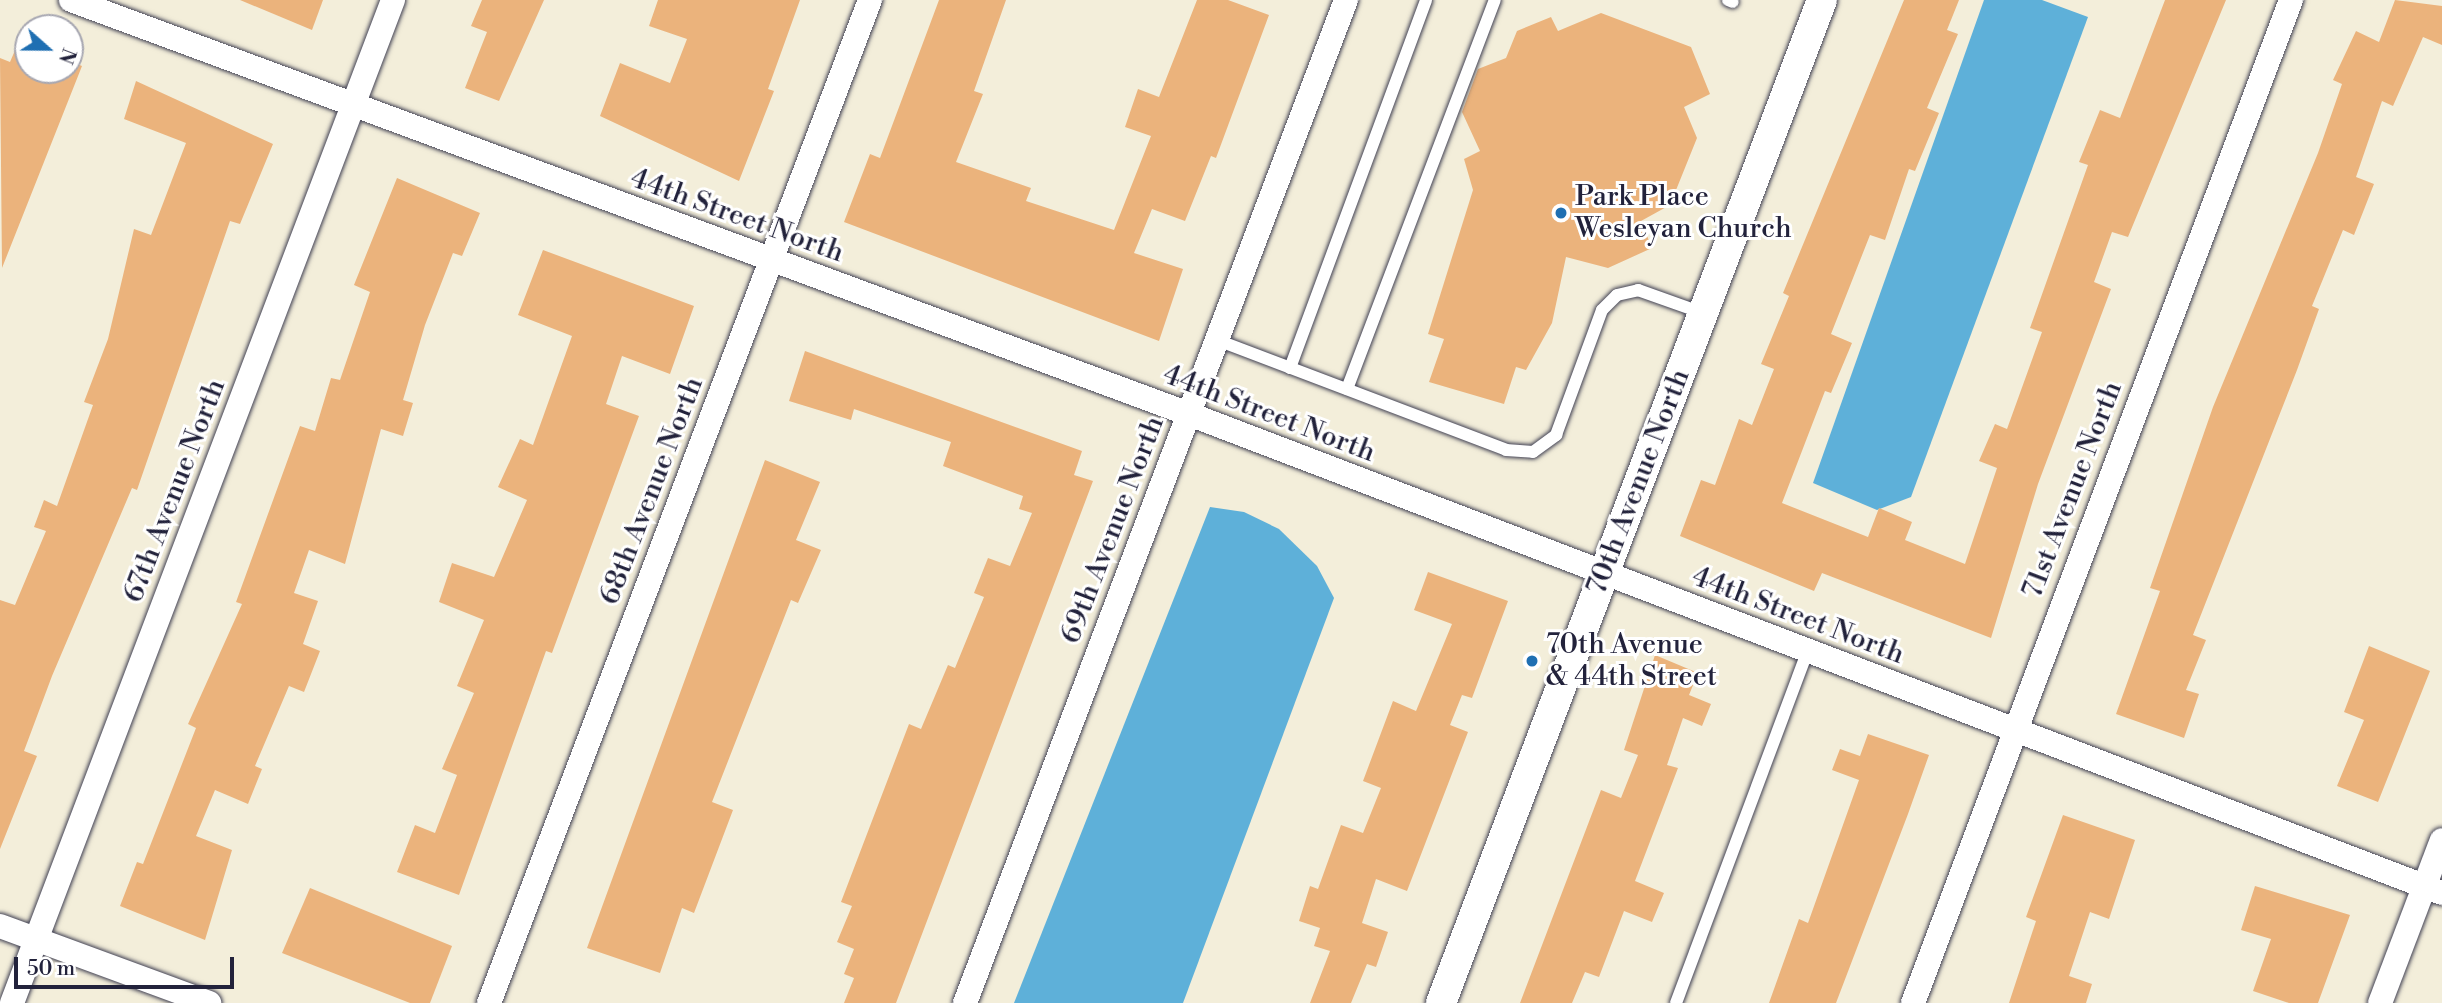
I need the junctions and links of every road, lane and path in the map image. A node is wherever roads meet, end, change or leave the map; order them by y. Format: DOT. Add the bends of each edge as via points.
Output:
graph roads {
  1 [pos="71,0"];
  2 [pos="393,0"];
  3 [pos="870,0"];
  4 [pos="1346,0"];
  5 [pos="1426,0"];
  6 [pos="1495,0"];
  7 [pos="1822,0"];
  8 [pos="2291,0"];
  9 [pos="353,106"];
  10 [pos="771,261"];
  11 [pos="1703,313"];
  12 [pos="1217,340"];
  13 [pos="1290,368"];
  14 [pos="1347,389"];
  15 [pos="1189,414"];
  16 [pos="1604,575"];
  17 [pos="1807,652"];
  18 [pos="2014,730"];
  19 [pos="2442,840"];
  20 [pos="2433,890"];
  21 [pos="0,926"];
  22 [pos="37,940"];
  23 [pos="12,1003"];
  24 [pos="209,1003"];
  25 [pos="489,1003"];
  26 [pos="965,1003"];
  27 [pos="1441,1003"];
  28 [pos="1676,1003"];
  29 [pos="1913,1003"];
  30 [pos="2380,1003"];
  1 -- 9 [label="street, 44th Street North"];
  2 -- 9 [label="street, 67th Avenue North"];
  3 -- 10 [label="street, 68th Avenue North"];
  4 -- 12 [label="street, 69th Avenue North"];
  5 -- 13 [label="lane"];
  6 -- 14 [label="lane"];
  7 -- 11 [label="street, 70th Avenue North"];
  8 -- 18 [label="street, 71st Avenue North"];
  9 -- 10 [label="street, 44th Street North"];
  9 -- 22 [label="street, 67th Avenue North"];
  10 -- 15 [label="street, 44th Street North"];
  10 -- 25 [label="street, 68th Avenue North"];
  11 -- 14 [label="lane" via="1638,290 1616,295 1602,310 1556,435 1533,452 1506,450"];
  11 -- 16 [label="street, 70th Avenue North"];
  12 -- 13 [label="lane"];
  12 -- 15 [label="street, 69th Avenue North"];
  13 -- 14 [label="lane"];
  15 -- 16 [label="street, 44th Street North"];
  15 -- 26 [label="street, 69th Avenue North"];
  16 -- 17 [label="street, 44th Street North"];
  16 -- 27 [label="street, 70th Avenue North"];
  17 -- 18 [label="street, 44th Street North"];
  17 -- 28 [label="lane"];
  18 -- 20 [label="street, 44th Street North"];
  18 -- 29 [label="street, 71st Avenue North"];
  19 -- 20 [label="street"];
  20 -- 30 [label="street"];
  21 -- 22 [label="street"];
  22 -- 23 [label="street, 67th Avenue North"];
  22 -- 24 [label="street"];
}
